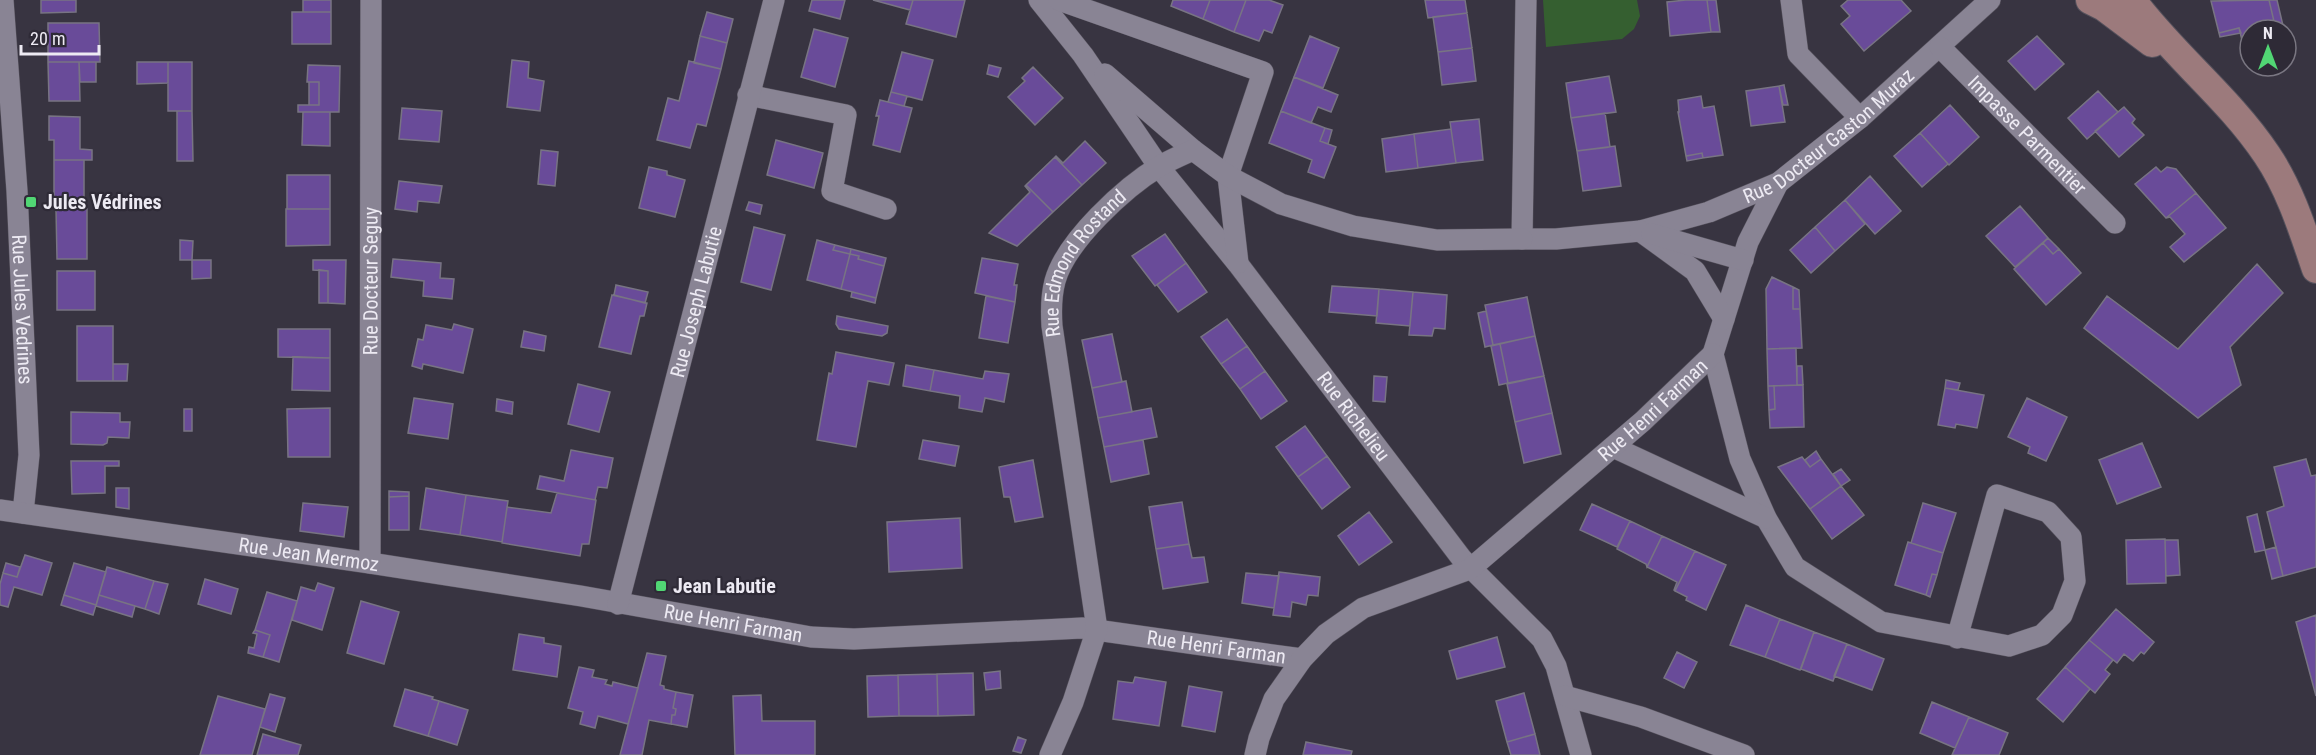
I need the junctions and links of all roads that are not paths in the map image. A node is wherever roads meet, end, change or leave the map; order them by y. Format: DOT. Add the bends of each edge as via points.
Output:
graph roads {
  1 [pos="3,0"];
  2 [pos="371,0"];
  3 [pos="774,0"];
  4 [pos="1039,0"];
  5 [pos="1059,0"];
  6 [pos="1526,0"];
  7 [pos="1791,0"];
  8 [pos="1990,0"];
  9 [pos="2090,0"];
  10 [pos="2132,0"];
  11 [pos="1940,47"];
  12 [pos="1083,55"];
  13 [pos="748,95"];
  14 [pos="2220,98"];
  15 [pos="1860,118"];
  16 [pos="1193,150"];
  17 [pos="1159,167"];
  18 [pos="1228,176"];
  19 [pos="1778,183"];
  20 [pos="886,208"];
  21 [pos="9,210"];
  22 [pos="2115,223"];
  23 [pos="1640,231"];
  24 [pos="1522,239"];
  25 [pos="1743,260"];
  26 [pos="1238,264"];
  27 [pos="2316,269"];
  28 [pos="1724,320"];
  29 [pos="1713,354"];
  30 [pos="1613,447"];
  31 [pos="0,510"];
  32 [pos="23,513"];
  33 [pos="1766,518"];
  34 [pos="370,563"];
  35 [pos="1470,569"];
  36 [pos="618,604"];
  37 [pos="1097,629"];
  38 [pos="1957,638"];
  39 [pos="1302,659"];
  40 [pos="1565,696"];
  41 [pos="1050,755"];
  42 [pos="1255,755"];
  43 [pos="1581,755"];
  44 [pos="1744,755"];
  1 -- 21 [label="street, Rue Jules Vedrines"];
  2 -- 34 [label="street, Rue Docteur Seguy"];
  3 -- 13 [label="street, Rue Joseph Labutie"];
  4 -- 12 [label="street"];
  5 -- 18 [label="street" via="1263,72"];
  6 -- 24 [label="street"];
  7 -- 15 [label="street" via="1798,54"];
  8 -- 11 [label="street, Rue Docteur Gaston Muraz"];
  9 -- 14 [label="main road" via="2128,24"];
  10 -- 14 [label="main road"];
  11 -- 15 [label="street, Rue Docteur Gaston Muraz"];
  11 -- 22 [label="street, Impasse Parmentier"];
  12 -- 16 [label="street"];
  12 -- 17 [label="street, Rue Richelieu"];
  13 -- 20 [label="street" via="846,115 832,192"];
  13 -- 36 [label="street, Rue Joseph Labutie"];
  14 -- 27 [label="main road" via="2269,157 2289,196"];
  15 -- 19 [label="street, Rue Docteur Gaston Muraz"];
  16 -- 17 [label="street, Rue Edmond Rostand"];
  16 -- 18 [label="street"];
  17 -- 26 [label="street, Rue Richelieu"];
  17 -- 37 [label="street, Rue Edmond Rostand" via="1102,212 1073,246 1056,279 1051,306"];
  18 -- 24 [label="street" via="1281,204 1353,226 1437,240"];
  18 -- 26 [label="street"];
  19 -- 23 [label="street, Rue Docteur Gaston Muraz" via="1709,212"];
  19 -- 25 [label="street"];
  21 -- 32 [label="street, Rue Jules Vedrines" via="29,455"];
  23 -- 24 [label="street, Rue Docteur Gaston Muraz"];
  23 -- 25 [label="street, Rue Docteur Gaston Muraz"];
  23 -- 28 [label="street" via="1695,271"];
  25 -- 28 [label="street"];
  26 -- 35 [label="street, Rue Richelieu"];
  28 -- 29 [label="street"];
  29 -- 30 [label="street, Rue Henri Farman"];
  29 -- 33 [label="street" via="1740,459"];
  30 -- 33 [label="street"];
  30 -- 35 [label="street, Rue Henri Farman"];
  31 -- 32 [label="street, Rue Jean Mermoz"];
  32 -- 34 [label="street, Rue Jean Mermoz"];
  33 -- 38 [label="street" via="1795,567 1881,622"];
  34 -- 36 [label="street, Rue Jean Mermoz"];
  35 -- 39 [label="street, Rue Henri Farman" via="1363,609 1326,634"];
  35 -- 40 [label="street, Rue Richelieu" via="1542,639"];
  36 -- 37 [label="street, Rue Henri Farman" via="811,637 854,639"];
  37 -- 39 [label="street, Rue Henri Farman"];
  37 -- 41 [label="street, Rue Edmond Rostand" via="1073,702"];
  38 -- 38 [label="street" via="2009,646 2042,635 2062,615 2075,581 2071,537 2048,512 1997,495"];
  39 -- 42 [label="street" via="1274,699"];
  40 -- 43 [label="street, Rue Richelieu"];
  40 -- 44 [label="street" via="1641,717"];
}
